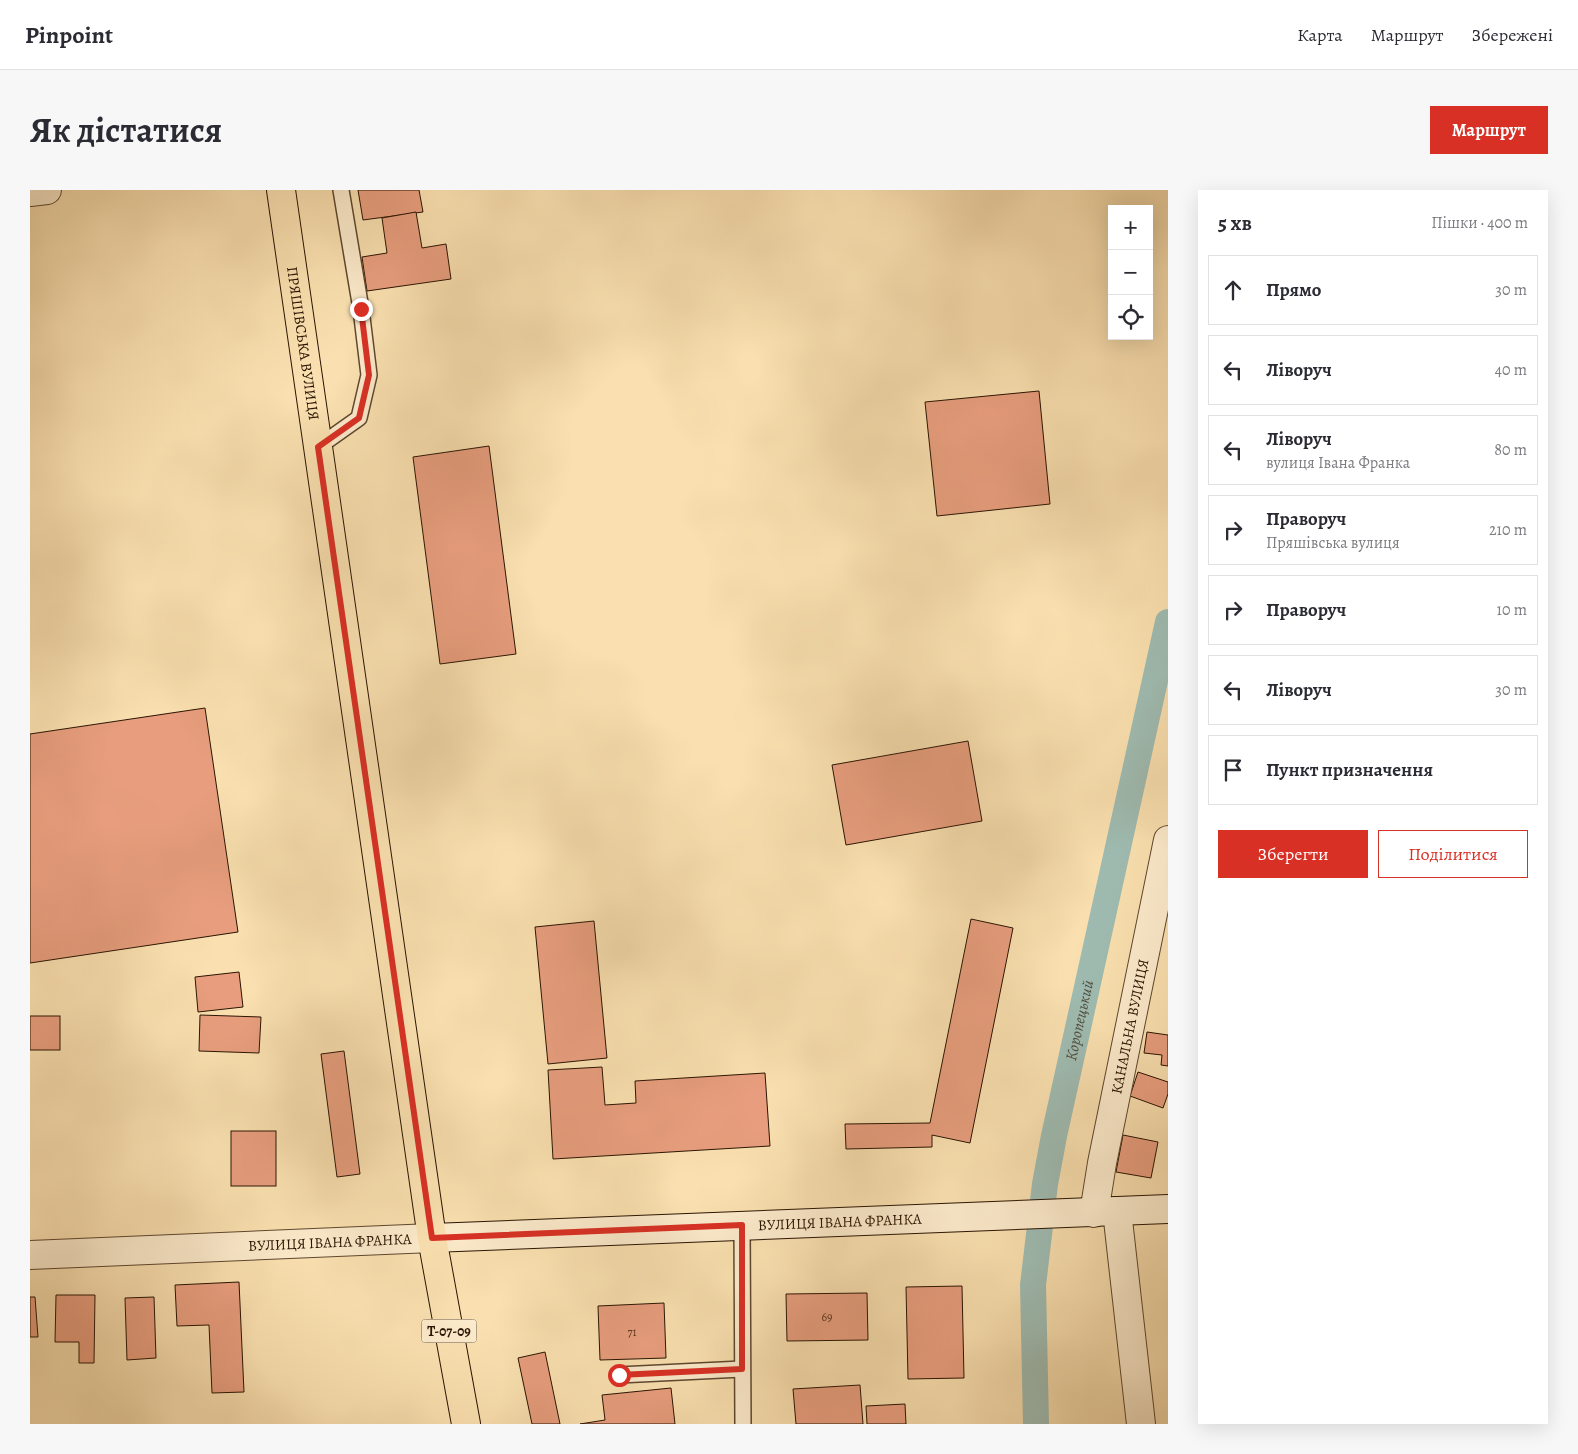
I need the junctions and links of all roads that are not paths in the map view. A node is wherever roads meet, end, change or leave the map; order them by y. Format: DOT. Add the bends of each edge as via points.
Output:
graph roads {
  1 [pos="47,190"];
  2 [pos="281,190"];
  3 [pos="341,190"];
  4 [pos="30,192"];
  5 [pos="318,447"];
  6 [pos="1168,840"];
  7 [pos="1168,1209"];
  8 [pos="1095,1213"];
  9 [pos="742,1225"];
  10 [pos="432,1238"];
  11 [pos="30,1255"];
  12 [pos="742,1369"];
  13 [pos="619,1375"];
  14 [pos="466,1424"];
  15 [pos="743,1424"];
  16 [pos="1142,1424"];
  1 -- 4 [label="street"];
  2 -- 5 [label="main road, ПРЯШІВСЬКА ВУЛИЦЯ / Т-07-09"];
  3 -- 5 [label="lane" via="369,375 359,418"];
  5 -- 10 [label="main road, ПРЯШІВСЬКА ВУЛИЦЯ / Т-07-09"];
  6 -- 8 [label="street, КАНАЛЬНА ВУЛИЦЯ" via="1102,1163"];
  7 -- 8 [label="street, ВУЛИЦЯ ІВАНА ФРАНКА"];
  8 -- 9 [label="street, ВУЛИЦЯ ІВАНА ФРАНКА"];
  8 -- 16 [label="street, КАНАЛЬНА ВУЛИЦЯ"];
  9 -- 10 [label="street, ВУЛИЦЯ ІВАНА ФРАНКА"];
  9 -- 12 [label="lane"];
  10 -- 11 [label="street, ВУЛИЦЯ ІВАНА ФРАНКА"];
  10 -- 14 [label="main road, Т-07-09"];
  12 -- 13 [label="lane"];
  12 -- 15 [label="lane"];
}
